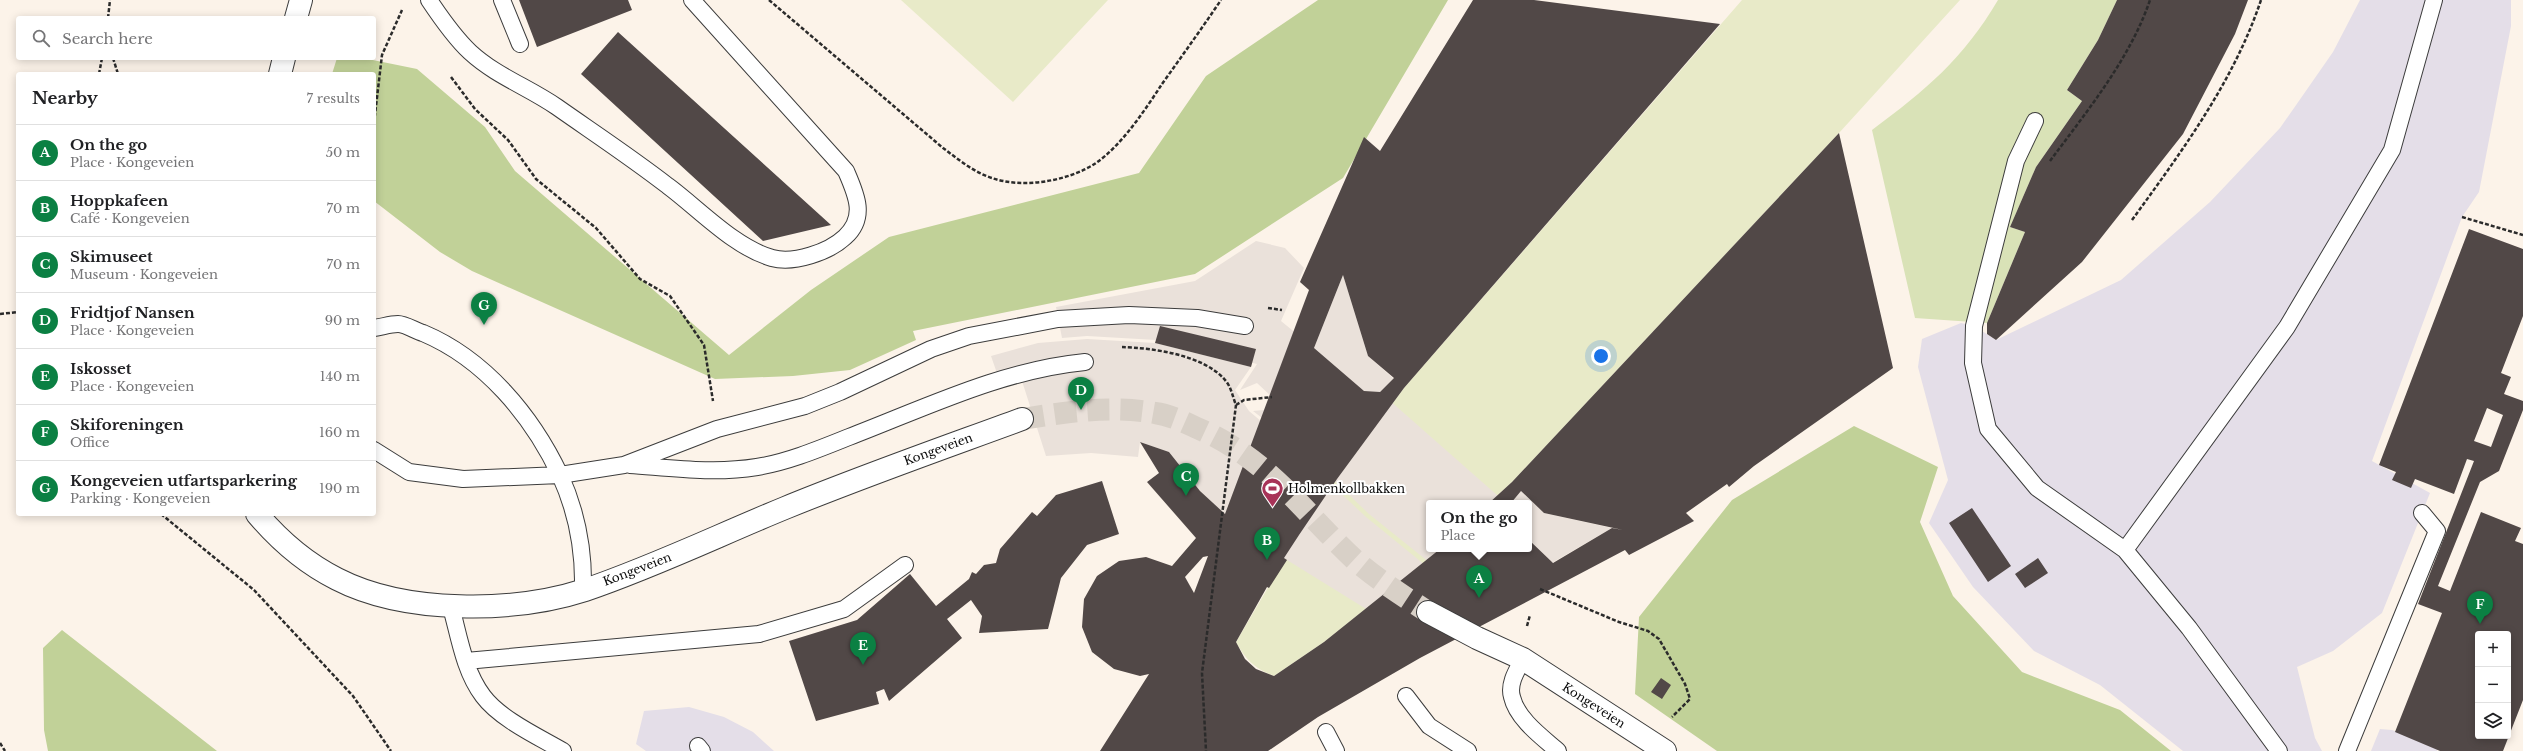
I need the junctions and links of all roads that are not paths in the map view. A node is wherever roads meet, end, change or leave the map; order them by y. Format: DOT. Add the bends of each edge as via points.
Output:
graph roads {
  1 [pos="301,0"];
  2 [pos="429,0"];
  3 [pos="502,0"];
  4 [pos="692,0"];
  5 [pos="2434,0"];
  6 [pos="297,16"];
  7 [pos="520,44"];
  8 [pos="284,60"];
  9 [pos="280,72"];
  10 [pos="2035,121"];
  11 [pos="1245,326"];
  12 [pos="376,328"];
  13 [pos="1084,362"];
  14 [pos="1022,419"];
  15 [pos="376,451"];
  16 [pos="624,465"];
  17 [pos="560,475"];
  18 [pos="2422,513"];
  19 [pos="259,516"];
  20 [pos="2125,550"];
  21 [pos="905,565"];
  22 [pos="583,590"];
  23 [pos="451,607"];
  24 [pos="1428,612"];
  25 [pos="1523,659"];
  26 [pos="466,661"];
  27 [pos="1406,696"];
  28 [pos="1326,732"];
  29 [pos="564,751"];
  30 [pos="1336,751"];
  31 [pos="1468,751"];
  32 [pos="1558,751"];
  33 [pos="1665,751"];
  34 [pos="2279,751"];
  35 [pos="2347,751"];
  1 -- 6 [label="street"];
  2 -- 4 [label="lane" via="469,51 490,69 554,106 667,185 747,248 773,258 797,259 841,241 851,232 859,210 858,198 846,171"];
  3 -- 7 [label="lane"];
  5 -- 20 [label="lane" via="2392,150 2287,327"];
  8 -- 9 [label="street"];
  10 -- 20 [label="lane" via="2016,161 1974,326 1973,362 1988,429 2037,488"];
  11 -- 16 [label="lane" via="1197,318 1129,315 1058,319 970,336 930,349 805,406 717,429"];
  12 -- 17 [label="lane" via="399,323 437,339 471,360 530,422"];
  13 -- 16 [label="lane" via="1054,365 999,379 802,455 758,467 720,472"];
  14 -- 22 [label="street, Kongeveien" via="786,507 663,560"];
  15 -- 17 [label="lane" via="409,472 455,478"];
  16 -- 17 [label="lane"];
  17 -- 22 [label="lane" via="582,541"];
  18 -- 35 [label="lane" via="2436,531"];
  19 -- 23 [label="street, Kongeveien" via="294,551 338,580 366,591"];
  20 -- 34 [label="lane" via="2189,628"];
  21 -- 26 [label="lane" via="844,609 759,634"];
  22 -- 23 [label="street, Kongeveien" via="516,604"];
  23 -- 26 [label="lane"];
  24 -- 25 [label="street, Kongeveien"];
  25 -- 32 [label="lane" via="1514,676 1512,696 1520,713"];
  25 -- 33 [label="street, Kongeveien"];
  26 -- 29 [label="lane" via="483,697 509,719"];
  27 -- 31 [label="lane" via="1429,726"];
  28 -- 30 [label="lane"];
}
